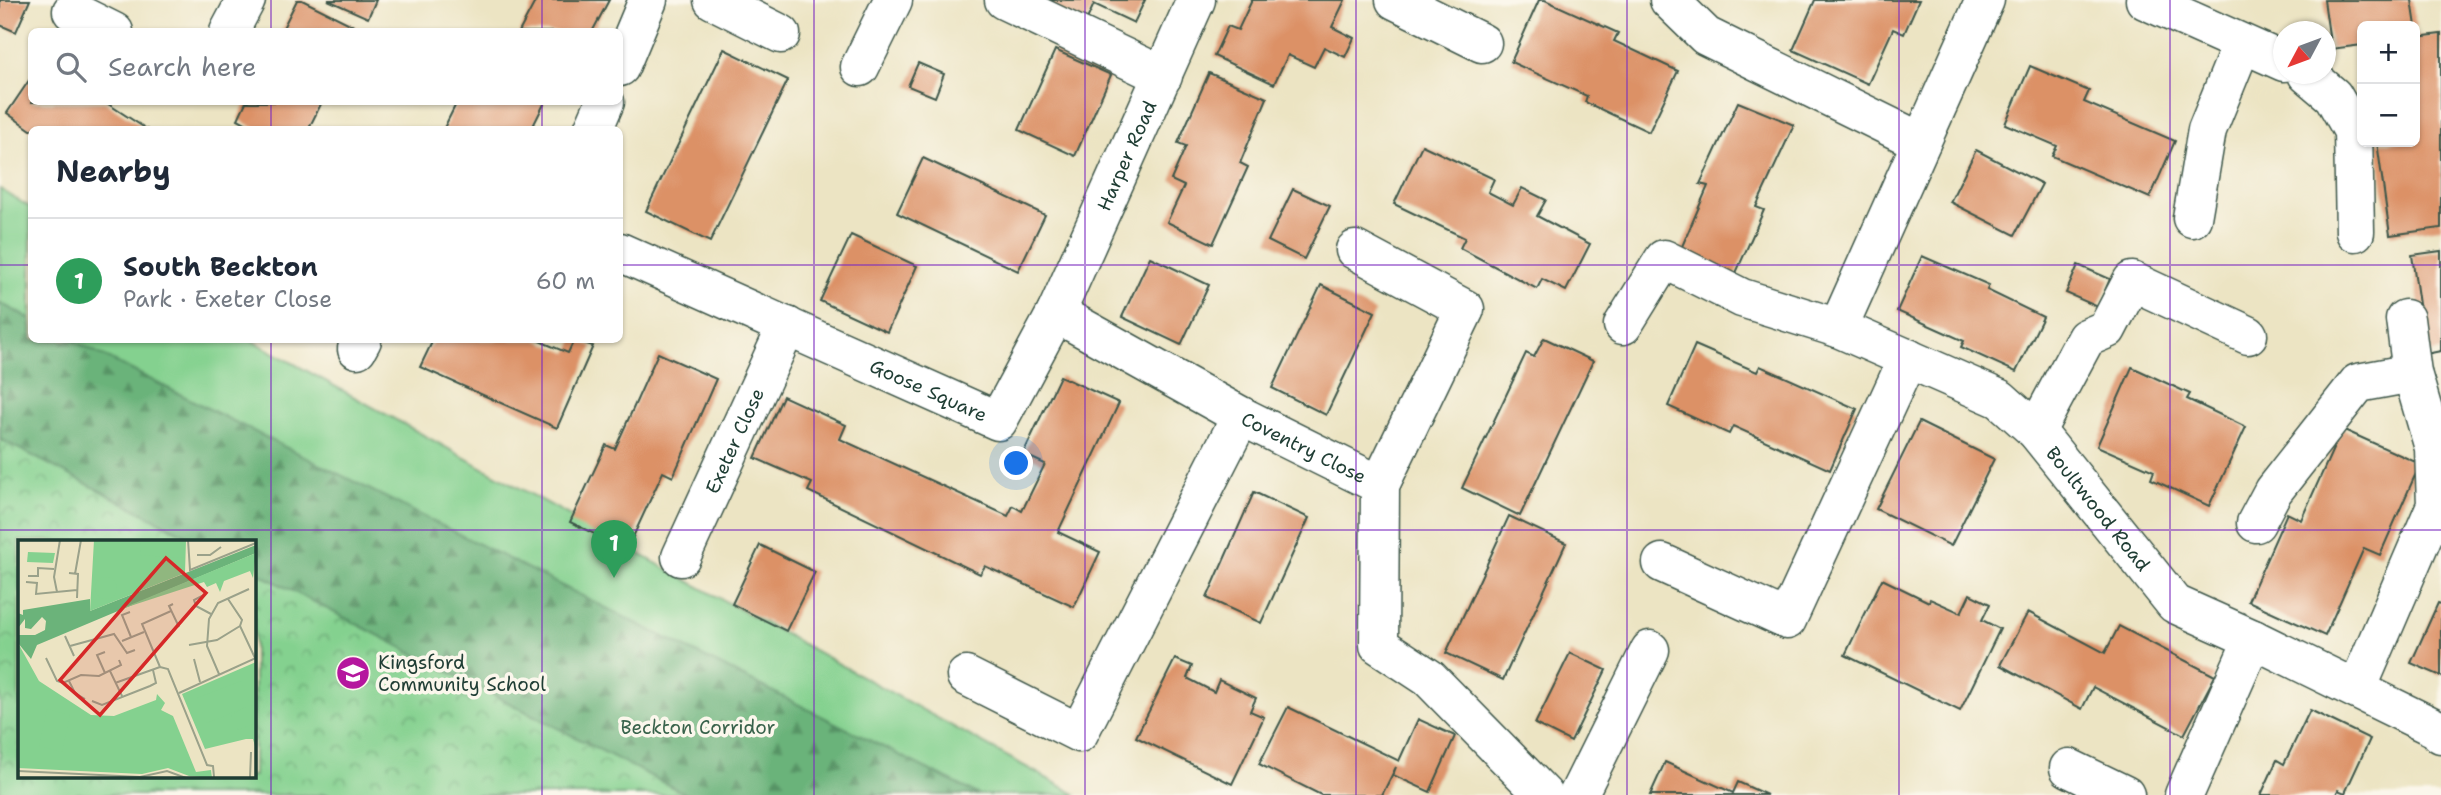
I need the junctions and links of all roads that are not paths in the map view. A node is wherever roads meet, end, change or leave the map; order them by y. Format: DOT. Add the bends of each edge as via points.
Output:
graph roads {
  1 [pos="246,0"];
  2 [pos="648,0"];
  3 [pos="713,0"];
  4 [pos="893,0"];
  5 [pos="1004,0"];
  6 [pos="1196,0"];
  7 [pos="1395,0"];
  8 [pos="1669,0"];
  9 [pos="1985,0"];
  10 [pos="2145,0"];
  11 [pos="72,10"];
  12 [pos="106,28"];
  13 [pos="231,28"];
  14 [pos="781,34"];
  15 [pos="1482,43"];
  16 [pos="2242,44"];
  17 [pos="2273,57"];
  18 [pos="623,60"];
  19 [pos="860,67"];
  20 [pos="1163,76"];
  21 [pos="2319,84"];
  22 [pos="604,105"];
  23 [pos="595,126"];
  24 [pos="1922,142"];
  25 [pos="2192,218"];
  26 [pos="2355,232"];
  27 [pos="1355,250"];
  28 [pos="623,253"];
  29 [pos="1056,313"];
  30 [pos="2405,319"];
  31 [pos="1623,325"];
  32 [pos="787,326"];
  33 [pos="1838,328"];
  34 [pos="2248,335"];
  35 [pos="1908,358"];
  36 [pos="2412,373"];
  37 [pos="1241,416"];
  38 [pos="2036,431"];
  39 [pos="1380,485"];
  40 [pos="2256,523"];
  41 [pos="681,557"];
  42 [pos="1662,563"];
  43 [pos="2253,639"];
  44 [pos="1650,650"];
  45 [pos="966,676"];
  46 [pos="2357,689"];
  47 [pos="2441,734"];
  48 [pos="2069,768"];
  49 [pos="1544,795"];
  50 [pos="1578,795"];
  51 [pos="2124,795"];
  52 [pos="2184,795"];
  1 -- 13 [label="street"];
  2 -- 18 [label="street"];
  3 -- 14 [label="street"];
  4 -- 19 [label="street"];
  5 -- 20 [label="street"];
  6 -- 20 [label="street, Harper Road"];
  7 -- 15 [label="street"];
  8 -- 24 [label="street" via="1706,36"];
  9 -- 24 [label="street"];
  10 -- 16 [label="street"];
  11 -- 12 [label="street"];
  16 -- 17 [label="street"];
  16 -- 25 [label="street" via="2207,130"];
  20 -- 29 [label="street, Harper Road"];
  21 -- 26 [label="street" via="2333,96 2354,131"];
  22 -- 23 [label="street"];
  24 -- 33 [label="street"];
  27 -- 39 [label="street, Coventry Close" via="1465,309"];
  28 -- 32 [label="street"];
  29 -- 32 [label="street, Goose Square" via="998,421"];
  29 -- 37 [label="street, Coventry Close"];
  30 -- 36 [label="street"];
  31 -- 33 [label="street, Boultwood Road" via="1664,260 1742,298"];
  32 -- 41 [label="street, Exeter Close"];
  33 -- 35 [label="street, Boultwood Road"];
  34 -- 38 [label="street" via="2132,281 2107,329 2086,338"];
  35 -- 38 [label="street, Boultwood Road" via="2000,399"];
  35 -- 42 [label="street" via="1787,620"];
  36 -- 40 [label="street" via="2358,383 2273,491"];
  36 -- 46 [label="street" via="2434,447 2436,505"];
  37 -- 39 [label="street, Coventry Close"];
  37 -- 45 [label="street" via="1079,733"];
  38 -- 43 [label="street, Boultwood Road" via="2175,604"];
  39 -- 49 [label="street" via="1378,645 1429,678"];
  43 -- 46 [label="street, Boultwood Road"];
  43 -- 52 [label="street"];
  44 -- 50 [label="street"];
  46 -- 47 [label="street, Boultwood Road"];
  48 -- 51 [label="street"];
}
